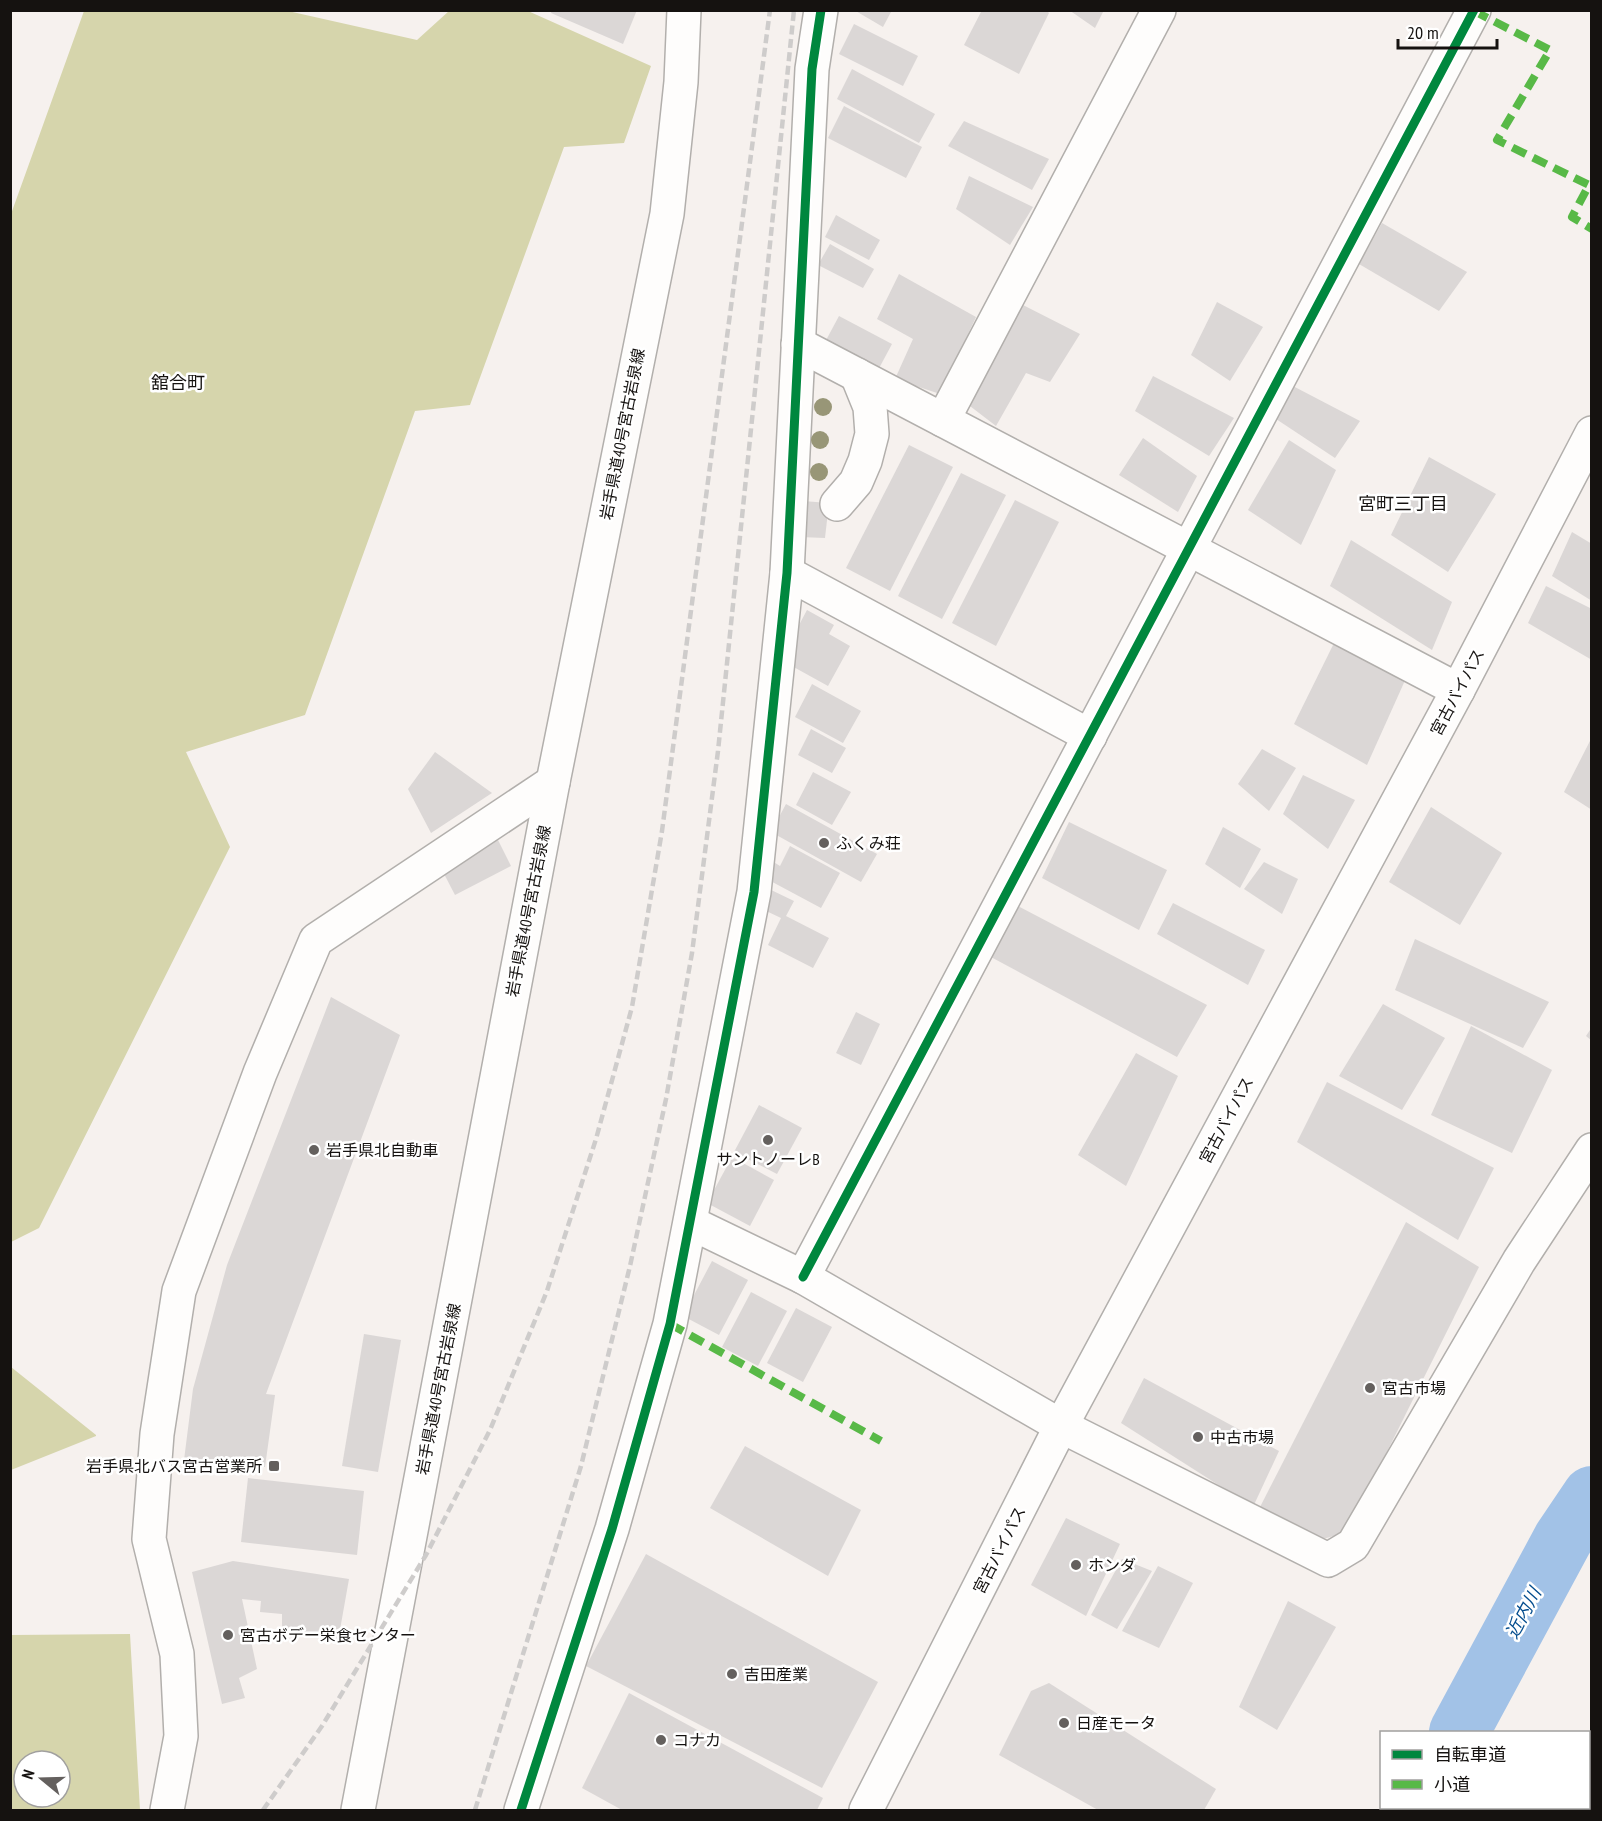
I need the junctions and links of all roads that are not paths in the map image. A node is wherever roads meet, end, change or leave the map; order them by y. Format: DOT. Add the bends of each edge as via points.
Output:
graph roads {
  1 [pos="684,10"];
  2 [pos="821,10"];
  3 [pos="1159,10"];
  4 [pos="1474,10"];
  5 [pos="798,345"];
  6 [pos="857,375"];
  7 [pos="943,420"];
  8 [pos="1592,433"];
  9 [pos="837,504"];
  10 [pos="1189,549"];
  11 [pos="787,573"];
  12 [pos="1458,690"];
  13 [pos="1090,736"];
  14 [pos="553,782"];
  15 [pos="1592,1150"];
  16 [pos="691,1223"];
  17 [pos="803,1277"];
  18 [pos="1061,1426"];
  19 [pos="167,1810"];
  20 [pos="358,1810"];
  21 [pos="521,1810"];
  22 [pos="866,1810"];
  1 -- 14 [label="main road, 岩手県道40号宮古岩泉線" via="667,214"];
  2 -- 5 [label="main road" via="812,69"];
  3 -- 7 [label="main road"];
  4 -- 10 [label="main road"];
  5 -- 6 [label="main road"];
  5 -- 11 [label="main road"];
  6 -- 7 [label="main road"];
  6 -- 9 [label="main road" via="870,407 872,434 856,482"];
  7 -- 10 [label="main road"];
  8 -- 12 [label="main road, 宮古バイパス"];
  10 -- 12 [label="main road"];
  10 -- 13 [label="main road"];
  11 -- 13 [label="main road"];
  11 -- 16 [label="main road" via="753,892"];
  12 -- 18 [label="main road, 宮古バイパス"];
  13 -- 17 [label="main road"];
  14 -- 19 [label="main road" via="316,940 260,1073 179,1292 157,1434 149,1539 177,1654 181,1736"];
  14 -- 20 [label="main road, 岩手県道40号宮古岩泉線"];
  15 -- 18 [label="main road" via="1519,1261 1353,1545 1328,1560"];
  16 -- 17 [label="main road"];
  16 -- 21 [label="main road" via="670,1324 612,1528"];
  17 -- 18 [label="main road"];
  18 -- 22 [label="main road, 宮古バイパス"];
}
